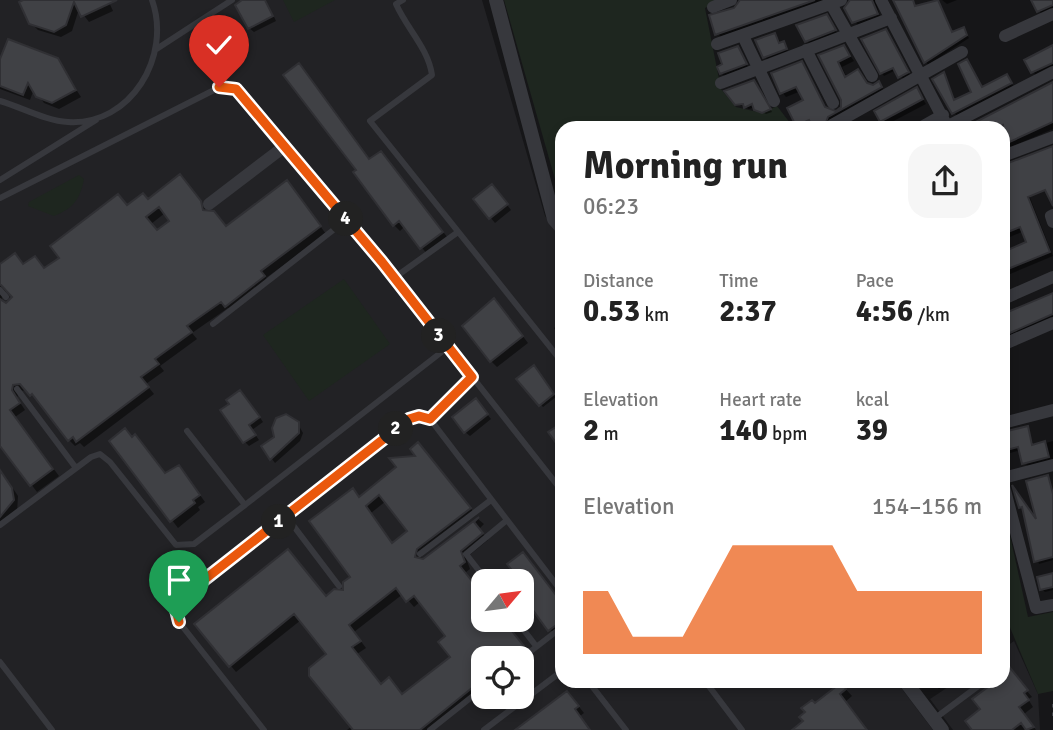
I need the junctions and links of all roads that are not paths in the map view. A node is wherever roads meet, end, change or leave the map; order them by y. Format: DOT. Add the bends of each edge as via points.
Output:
graph roads {
  1 [pos="152,0"];
  2 [pos="232,0"];
  3 [pos="402,0"];
  4 [pos="496,0"];
  5 [pos="731,0"];
  6 [pos="881,0"];
  7 [pos="836,2"];
  8 [pos="713,7"];
  9 [pos="1053,13"];
  10 [pos="891,18"];
  11 [pos="849,35"];
  12 [pos="743,36"];
  13 [pos="1005,36"];
  14 [pos="717,44"];
  15 [pos="155,50"];
  16 [pos="806,50"];
  17 [pos="962,52"];
  18 [pos="758,69"];
  19 [pos="1053,72"];
  20 [pos="920,74"];
  21 [pos="872,76"];
  22 [pos="721,83"];
  23 [pos="0,100"];
  24 [pos="774,101"];
  25 [pos="833,103"];
  26 [pos="97,119"];
  27 [pos="839,121"];
  28 [pos="945,121"];
  29 [pos="950,121"];
  30 [pos="1053,137"];
  31 [pos="285,146"];
  32 [pos="1010,153"];
  33 [pos="0,180"];
  34 [pos="0,198"];
  35 [pos="209,204"];
  36 [pos="346,220"];
  37 [pos="555,220"];
  38 [pos="458,232"];
  39 [pos="1053,277"];
  40 [pos="394,278"];
  41 [pos="0,290"];
  42 [pos="1010,296"];
  43 [pos="6,297"];
  44 [pos="1053,323"];
  45 [pos="213,324"];
  46 [pos="1010,342"];
  47 [pos="448,348"];
  48 [pos="555,353"];
  49 [pos="472,377"];
  50 [pos="17,389"];
  51 [pos="1053,410"];
  52 [pos="430,419"];
  53 [pos="1010,422"];
  54 [pos="187,431"];
  55 [pos="1053,466"];
  56 [pos="76,468"];
  57 [pos="1010,479"];
  58 [pos="555,482"];
  59 [pos="491,500"];
  60 [pos="245,505"];
  61 [pos="286,516"];
  62 [pos="507,520"];
  63 [pos="0,525"];
  64 [pos="1010,528"];
  65 [pos="420,554"];
  66 [pos="477,569"];
  67 [pos="555,583"];
  68 [pos="339,586"];
  69 [pos="1053,605"];
  70 [pos="555,631"];
  71 [pos="525,632"];
  72 [pos="536,646"];
  73 [pos="0,662"];
  74 [pos="555,676"];
  75 [pos="593,688"];
  76 [pos="710,688"];
  77 [pos="910,688"];
  78 [pos="977,688"];
  79 [pos="471,698"];
  80 [pos="938,724"];
  81 [pos="52,730"];
  82 [pos="264,730"];
  83 [pos="430,730"];
  84 [pos="484,730"];
  85 [pos="626,730"];
  86 [pos="742,730"];
  1 -- 15 [label="lane"];
  2 -- 15 [label="lane"];
  3 -- 38 [label="lane" via="396,5 429,57 432,75 370,121"];
  4 -- 37 [label="street"];
  5 -- 8 [label="street"];
  6 -- 10 [label="street"];
  7 -- 11 [label="street"];
  7 -- 12 [label="street"];
  9 -- 13 [label="street"];
  10 -- 11 [label="street"];
  10 -- 20 [label="street"];
  11 -- 16 [label="street"];
  11 -- 21 [label="street"];
  12 -- 14 [label="street"];
  12 -- 18 [label="street"];
  15 -- 26 [label="lane" via="144,82 128,103"];
  16 -- 18 [label="street"];
  16 -- 25 [label="street"];
  17 -- 20 [label="street"];
  18 -- 22 [label="street"];
  18 -- 24 [label="street"];
  19 -- 29 [label="street"];
  20 -- 27 [label="street"];
  20 -- 28 [label="street"];
  23 -- 26 [label="lane" via="67,122"];
  26 -- 33 [label="lane"];
  30 -- 32 [label="street"];
  31 -- 34 [label="lane" via="236,89 219,87"];
  31 -- 35 [label="street"];
  31 -- 36 [label="lane"];
  36 -- 40 [label="lane"];
  36 -- 45 [label="lane"];
  38 -- 40 [label="lane"];
  38 -- 48 [label="lane"];
  39 -- 42 [label="street"];
  40 -- 47 [label="lane"];
  41 -- 43 [label="lane"];
  44 -- 46 [label="street"];
  47 -- 49 [label="lane"];
  47 -- 60 [label="lane"];
  49 -- 52 [label="lane"];
  49 -- 58 [label="lane"];
  50 -- 56 [label="lane"];
  51 -- 53 [label="street"];
  52 -- 59 [label="lane"];
  52 -- 61 [label="lane" via="409,419"];
  54 -- 60 [label="lane"];
  55 -- 57 [label="street"];
  56 -- 60 [label="lane" via="91,457 105,457 176,545 194,544"];
  56 -- 63 [label="lane"];
  59 -- 62 [label="lane"];
  59 -- 65 [label="lane"];
  61 -- 68 [label="lane"];
  61 -- 82 [label="lane" via="181,598 176,610 179,622"];
  62 -- 66 [label="lane" via="466,554"];
  62 -- 67 [label="lane"];
  64 -- 69 [label="street" via="1036,608"];
  70 -- 72 [label="lane"];
  71 -- 72 [label="lane"];
  73 -- 81 [label="lane"];
  74 -- 84 [label="lane"];
  75 -- 85 [label="lane"];
  76 -- 86 [label="lane"];
  77 -- 80 [label="street"];
  78 -- 80 [label="lane"];
  79 -- 83 [label="lane"];
}
